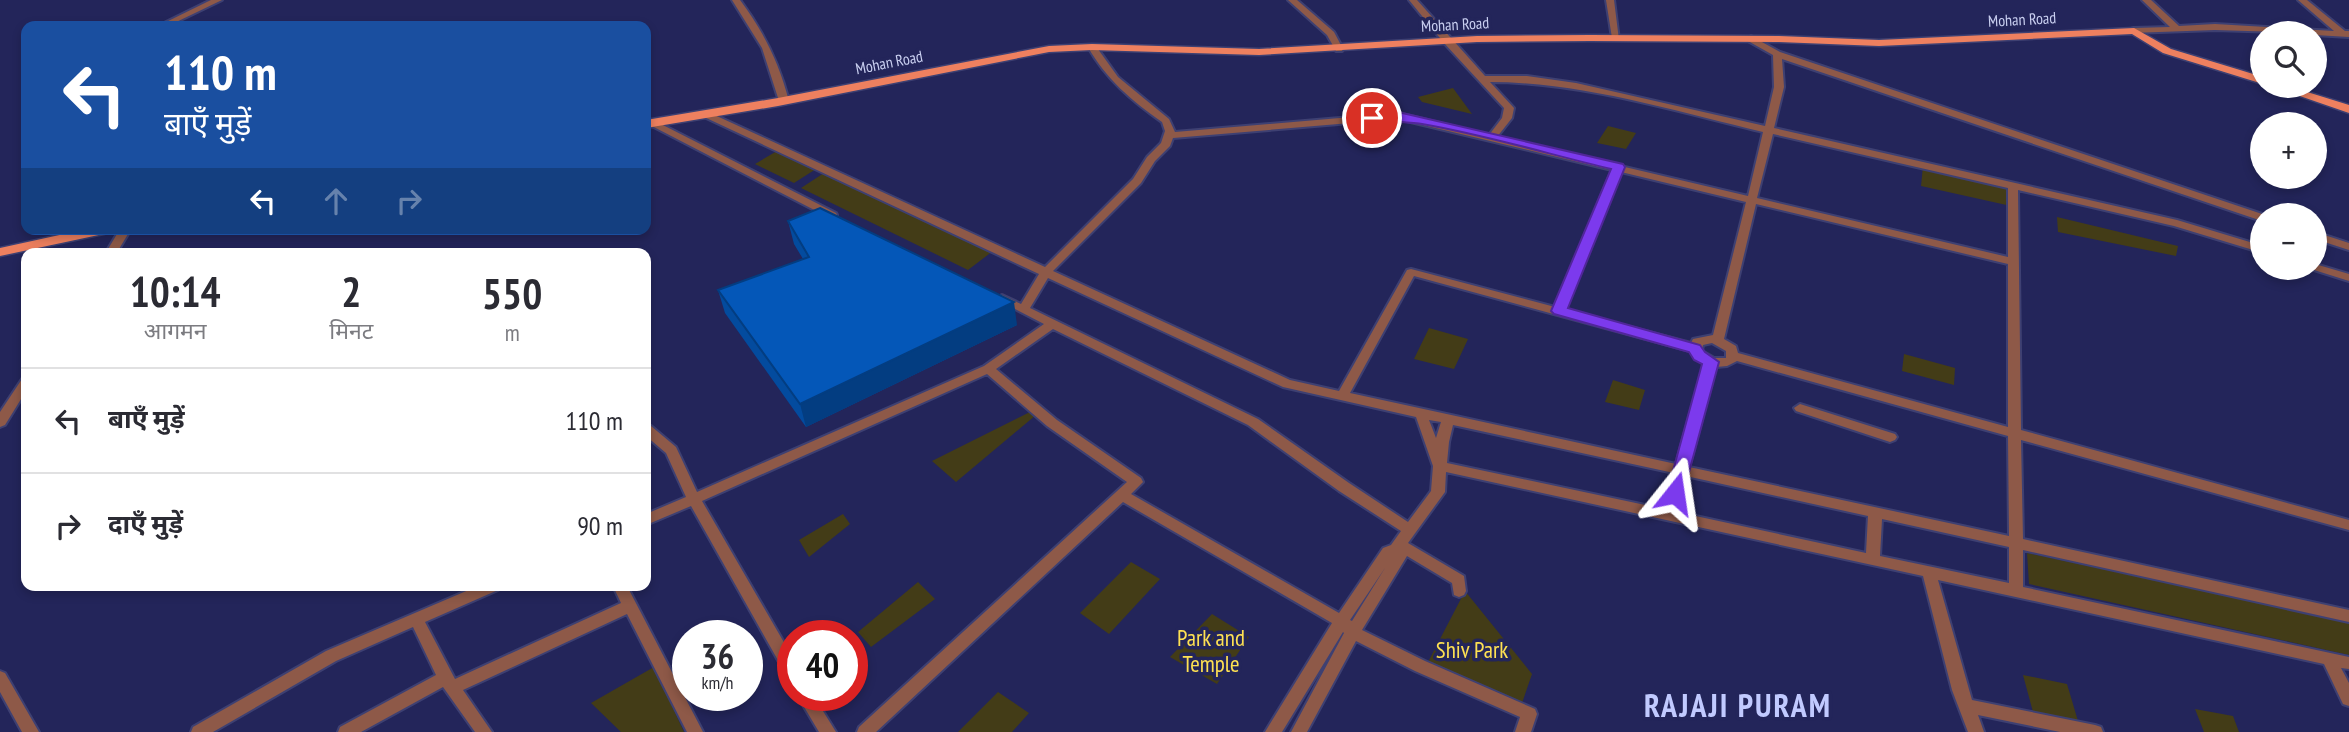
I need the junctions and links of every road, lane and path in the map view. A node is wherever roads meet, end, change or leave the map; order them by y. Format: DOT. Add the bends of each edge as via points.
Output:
graph roads {
  1 [pos="218,0"];
  2 [pos="736,0"];
  3 [pos="1292,0"];
  4 [pos="1413,0"];
  5 [pos="1610,0"];
  6 [pos="2146,0"];
  7 [pos="2302,0"];
  8 [pos="173,21"];
  9 [pos="2175,27"];
  10 [pos="2134,31"];
  11 [pos="2345,34"];
  12 [pos="1616,38"];
  13 [pos="1751,39"];
  14 [pos="1447,41"];
  15 [pos="1092,47"];
  16 [pos="1339,49"];
  17 [pos="1777,54"];
  18 [pos="2250,77"];
  19 [pos="1483,79"];
  20 [pos="2316,98"];
  21 [pos="784,101"];
  22 [pos="2349,108"];
  23 [pos="705,114"];
  24 [pos="651,124"];
  25 [pos="651,124"];
  26 [pos="1768,130"];
  27 [pos="1169,135"];
  28 [pos="1492,137"];
  29 [pos="1618,167"];
  30 [pos="2013,186"];
  31 [pos="1751,199"];
  32 [pos="2250,214"];
  33 [pos="841,219"];
  34 [pos="80,235"];
  35 [pos="2327,239"];
  36 [pos="2250,246"];
  37 [pos="2349,247"];
  38 [pos="0,252"];
  39 [pos="2012,262"];
  40 [pos="2327,271"];
  41 [pos="1046,272"];
  42 [pos="2349,278"];
  43 [pos="986,291"];
  44 [pos="1023,309"];
  45 [pos="1559,311"];
  46 [pos="1052,324"];
  47 [pos="1718,340"];
  48 [pos="1695,348"];
  49 [pos="1734,356"];
  50 [pos="1711,362"];
  51 [pos="988,369"];
  52 [pos="21,392"];
  53 [pos="1342,396"];
  54 [pos="1800,408"];
  55 [pos="1421,414"];
  56 [pos="1448,420"];
  57 [pos="0,422"];
  58 [pos="651,433"];
  59 [pos="2014,434"];
  60 [pos="1890,437"];
  61 [pos="1440,466"];
  62 [pos="1682,471"];
  63 [pos="1121,495"];
  64 [pos="694,499"];
  65 [pos="1875,513"];
  66 [pos="1669,516"];
  67 [pos="651,518"];
  68 [pos="2349,525"];
  69 [pos="1409,528"];
  70 [pos="2016,544"];
  71 [pos="1398,547"];
  72 [pos="1873,560"];
  73 [pos="1929,572"];
  74 [pos="1459,590"];
  75 [pos="480,591"];
  76 [pos="622,591"];
  77 [pos="2016,591"];
  78 [pos="630,606"];
  79 [pos="2349,616"];
  80 [pos="416,619"];
  81 [pos="1347,626"];
  82 [pos="777,645"];
  83 [pos="2329,659"];
  84 [pos="2349,663"];
  85 [pos="0,678"];
  86 [pos="448,683"];
  87 [pos="2349,699"];
  88 [pos="1966,706"];
  89 [pos="814,711"];
  90 [pos="826,731"];
  91 [pos="30,732"];
  92 [pos="200,732"];
  93 [pos="346,732"];
  94 [pos="485,732"];
  95 [pos="695,732"];
  96 [pos="865,732"];
  97 [pos="1273,732"];
  98 [pos="1299,732"];
  99 [pos="1523,732"];
  100 [pos="1976,732"];
  101 [pos="2095,732"];
  1 -- 8 [label="street"];
  2 -- 21 [label="street" via="774,58"];
  3 -- 16 [label="street" via="1331,34"];
  4 -- 14 [label="street"];
  5 -- 12 [label="street"];
  6 -- 9 [label="street"];
  7 -- 11 [label="street"];
  9 -- 10 [label="street"];
  9 -- 11 [label="street"];
  10 -- 13 [label="main road, Mohan Road" via="1879,43"];
  10 -- 18 [label="main road" via="2167,51"];
  12 -- 13 [label="main road, Mohan Road"];
  12 -- 14 [label="main road, Mohan Road"];
  13 -- 17 [label="street"];
  14 -- 16 [label="main road, Mohan Road"];
  14 -- 19 [label="street"];
  15 -- 16 [label="main road, Mohan Road" via="1259,52"];
  15 -- 21 [label="main road, Mohan Road" via="1049,49"];
  15 -- 27 [label="street" via="1124,89 1166,121"];
  17 -- 26 [label="street" via="1779,88"];
  17 -- 32 [label="street"];
  19 -- 26 [label="street" via="1576,86"];
  19 -- 28 [label="street" via="1509,108"];
  20 -- 22 [label="main road"];
  21 -- 23 [label="main road, Mohan Road"];
  23 -- 24 [label="main road, Mohan Road"];
  23 -- 41 [label="street"];
  25 -- 33 [label="street"];
  26 -- 30 [label="street"];
  26 -- 31 [label="street"];
  27 -- 28 [label="street" via="1398,116"];
  27 -- 41 [label="street" via="1137,181"];
  28 -- 29 [label="street"];
  29 -- 31 [label="street"];
  29 -- 45 [label="street"];
  30 -- 36 [label="street" via="2177,223"];
  30 -- 39 [label="street"];
  31 -- 39 [label="street"];
  31 -- 47 [label="street"];
  34 -- 38 [label="main road"];
  35 -- 37 [label="street"];
  39 -- 59 [label="street"];
  40 -- 42 [label="street"];
  41 -- 44 [label="street"];
  41 -- 53 [label="street" via="1287,384"];
  43 -- 44 [label="street"];
  44 -- 46 [label="street"];
  45 -- 48 [label="street"];
  45 -- 53 [label="street" via="1411,272"];
  46 -- 51 [label="street"];
  46 -- 69 [label="street" via="1253,422"];
  47 -- 48 [label="street" via="1700,340"];
  47 -- 49 [label="street" via="1732,349"];
  48 -- 50 [label="street"];
  49 -- 50 [label="street" via="1723,363"];
  49 -- 59 [label="street"];
  50 -- 62 [label="street"];
  51 -- 63 [label="street" via="1052,423 1136,482"];
  51 -- 64 [label="street"];
  52 -- 57 [label="street"];
  53 -- 55 [label="street"];
  54 -- 60 [label="street"];
  55 -- 56 [label="street"];
  55 -- 61 [label="street"];
  56 -- 61 [label="street"];
  56 -- 62 [label="street"];
  58 -- 64 [label="street" via="671,450"];
  59 -- 68 [label="street"];
  59 -- 70 [label="street"];
  61 -- 66 [label="street"];
  61 -- 69 [label="street" via="1438,492"];
  62 -- 65 [label="street"];
  62 -- 66 [label="street"];
  63 -- 81 [label="street"];
  63 -- 96 [label="street"];
  64 -- 67 [label="street"];
  64 -- 82 [label="street"];
  65 -- 70 [label="street"];
  65 -- 72 [label="street"];
  66 -- 72 [label="street"];
  69 -- 71 [label="street"];
  70 -- 77 [label="street"];
  70 -- 79 [label="street"];
  71 -- 74 [label="street" via="1459,580"];
  71 -- 81 [label="street" via="1399,556"];
  72 -- 73 [label="street"];
  73 -- 77 [label="street"];
  73 -- 88 [label="street"];
  75 -- 80 [label="street"];
  76 -- 78 [label="street"];
  77 -- 83 [label="street"];
  78 -- 86 [label="street"];
  78 -- 95 [label="street"];
  80 -- 86 [label="street"];
  80 -- 92 [label="street" via="331,656"];
  81 -- 97 [label="street"];
  81 -- 98 [label="street"];
  81 -- 99 [label="street" via="1420,666 1529,714"];
  83 -- 84 [label="street"];
  83 -- 87 [label="street"];
  85 -- 91 [label="street"];
  86 -- 93 [label="street"];
  86 -- 94 [label="street"];
  88 -- 100 [label="street"];
  88 -- 101 [label="street"];
  89 -- 90 [label="street"];
}
